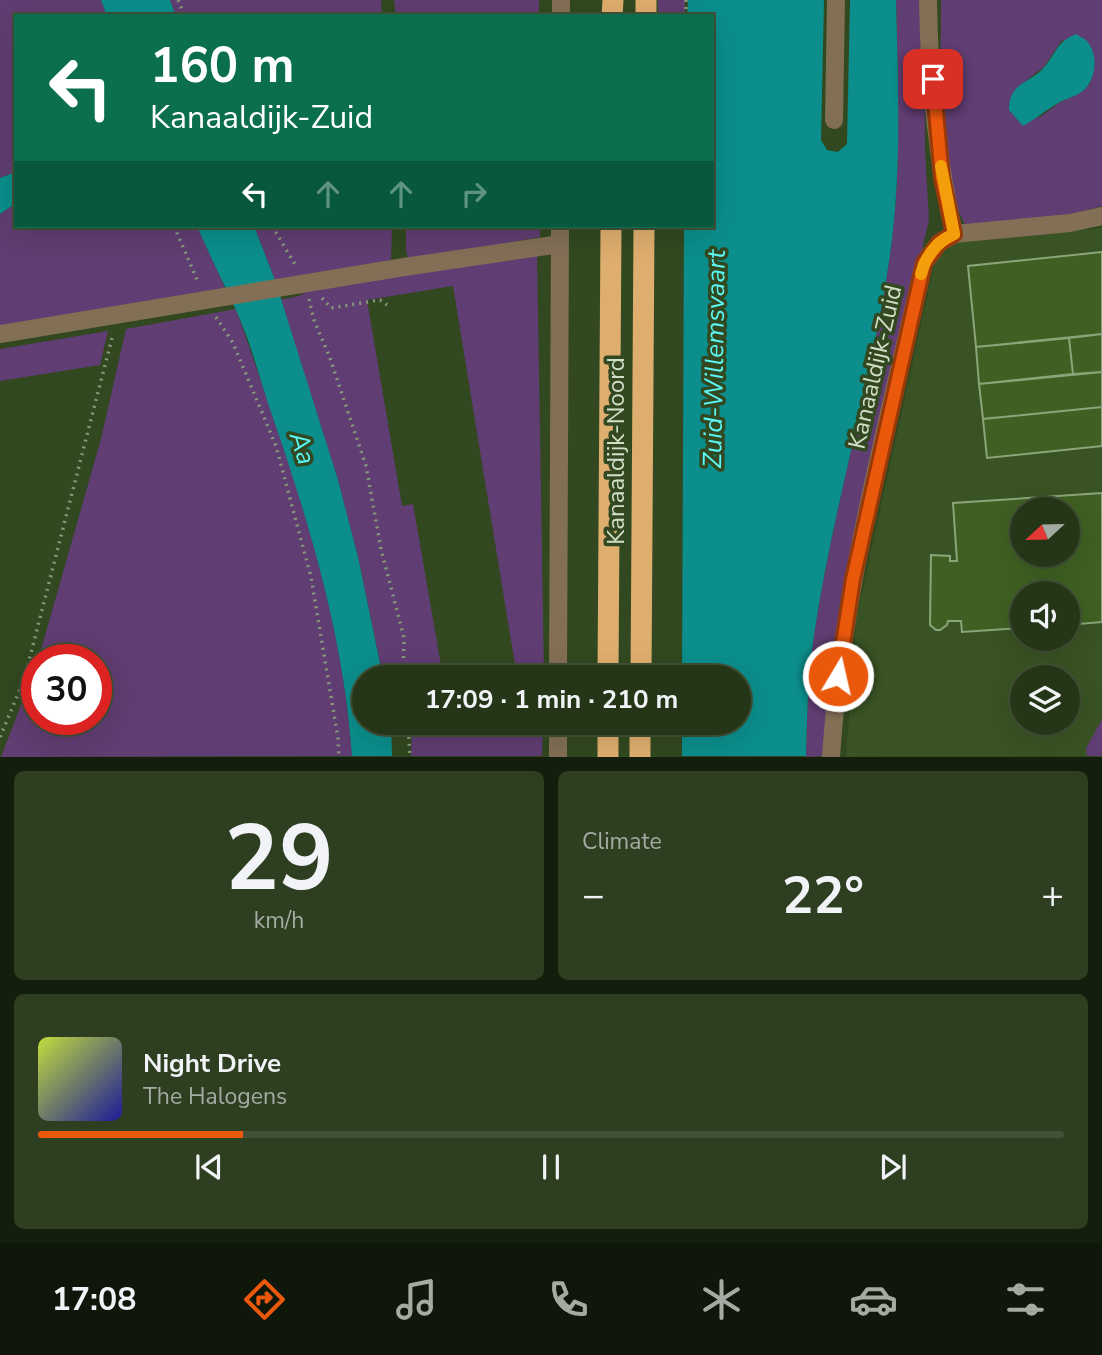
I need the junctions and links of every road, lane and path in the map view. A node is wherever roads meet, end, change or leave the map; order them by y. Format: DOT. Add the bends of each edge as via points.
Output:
graph roads {
  1 [pos="835,0"];
  2 [pos="928,0"];
  3 [pos="834,120"];
  4 [pos="1102,215"];
  5 [pos="175,228"];
  6 [pos="273,228"];
  7 [pos="611,228"];
  8 [pos="644,228"];
  9 [pos="954,234"];
  10 [pos="560,235"];
  11 [pos="307,283"];
  12 [pos="213,299"];
  13 [pos="387,305"];
  14 [pos="118,315"];
  15 [pos="0,334"];
  16 [pos="403,665"];
  17 [pos="558,665"];
  18 [pos="608,665"];
  19 [pos="641,665"];
  20 [pos="409,735"];
  21 [pos="558,735"];
  22 [pos="608,735"];
  23 [pos="640,735"];
  24 [pos="0,737"];
  25 [pos="339,757"];
  26 [pos="410,757"];
  27 [pos="558,757"];
  28 [pos="608,757"];
  29 [pos="640,757"];
  30 [pos="831,757"];
  1 -- 3 [label="street"];
  2 -- 9 [label="street" via="942,178"];
  4 -- 9 [label="street" via="1070,223"];
  5 -- 12 [label="path"];
  6 -- 11 [label="path"];
  7 -- 18 [label="highway, Kanaaldijk-Noord"];
  8 -- 19 [label="highway, Kanaaldijk-Noord"];
  9 -- 30 [label="street, Kanaaldijk-Zuid" via="939,243 924,263 853,579"];
  10 -- 11 [label="street"];
  10 -- 17 [label="street"];
  11 -- 12 [label="street"];
  11 -- 13 [label="path" via="331,308 380,300"];
  11 -- 16 [label="path" via="314,320 366,466 404,638"];
  12 -- 14 [label="street"];
  12 -- 25 [label="path" via="276,446 312,577"];
  14 -- 15 [label="street"];
  14 -- 24 [label="path" via="24,680"];
  20 -- 26 [label="path"];
  21 -- 27 [label="street"];
  22 -- 28 [label="highway"];
  23 -- 29 [label="highway"];
}
